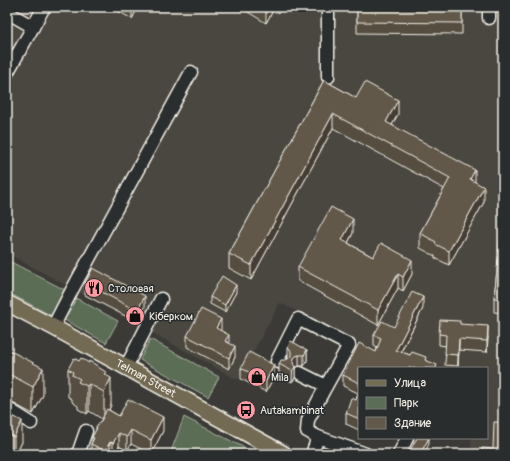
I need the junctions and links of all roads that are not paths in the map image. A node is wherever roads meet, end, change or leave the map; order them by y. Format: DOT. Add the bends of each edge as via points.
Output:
graph roads {
  1 [pos="44,7"];
  2 [pos="328,7"];
  3 [pos="7,12"];
  4 [pos="33,27"];
  5 [pos="191,72"];
  6 [pos="7,73"];
  7 [pos="328,77"];
  8 [pos="161,299"];
  9 [pos="7,302"];
  10 [pos="53,327"];
  11 [pos="284,364"];
  12 [pos="126,367"];
  13 [pos="300,373"];
  14 [pos="326,386"];
  15 [pos="7,408"];
  16 [pos="31,423"];
  17 [pos="86,431"];
  18 [pos="318,437"];
  19 [pos="406,439"];
  20 [pos="78,454"];
  21 [pos="284,454"];
  22 [pos="312,454"];
  23 [pos="366,454"];
  24 [pos="399,454"];
  1 -- 4 [label="lane"];
  2 -- 7 [label="lane"];
  3 -- 4 [label="lane"];
  4 -- 6 [label="lane"];
  5 -- 10 [label="lane"];
  8 -- 12 [label="lane"];
  9 -- 10 [label="main road, Telman Street"];
  10 -- 12 [label="main road, Telman Street"];
  11 -- 14 [label="lane" via="277,361 298,319 349,345"];
  12 -- 21 [label="main road, Telman Street"];
  13 -- 14 [label="lane"];
  14 -- 18 [label="lane" via="308,420 308,431"];
  15 -- 16 [label="lane"];
  17 -- 20 [label="lane"];
  18 -- 22 [label="lane"];
  18 -- 23 [label="lane"];
  19 -- 24 [label="lane"];
}
